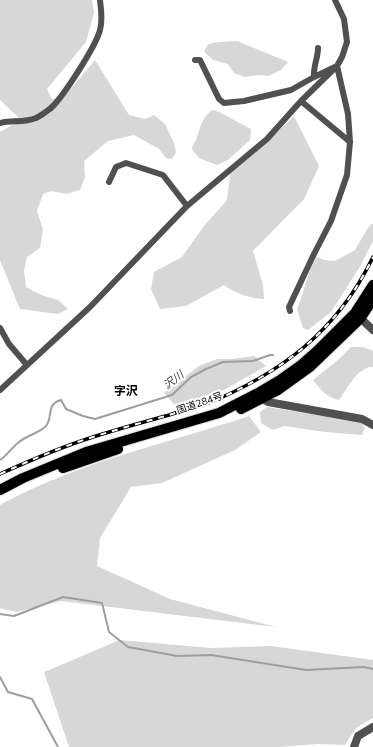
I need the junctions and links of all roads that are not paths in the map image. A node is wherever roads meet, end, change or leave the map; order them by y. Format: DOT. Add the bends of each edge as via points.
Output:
graph roads {
  1 [pos="100,0"];
  2 [pos="335,0"];
  3 [pos="318,48"];
  4 [pos="195,60"];
  5 [pos="337,66"];
  6 [pos="314,77"];
  7 [pos="300,102"];
  8 [pos="0,123"];
  9 [pos="350,142"];
  10 [pos="109,182"];
  11 [pos="187,206"];
  12 [pos="373,286"];
  13 [pos="373,299"];
  14 [pos="290,311"];
  15 [pos="358,316"];
  16 [pos="0,328"];
  17 [pos="373,330"];
  18 [pos="27,365"];
  19 [pos="0,390"];
  20 [pos="260,396"];
  21 [pos="373,424"];
  22 [pos="0,490"];
  23 [pos="0,496"];
  24 [pos="373,727"];
  25 [pos="354,747"];
  1 -- 8 [label="street" via="102,16 95,44 61,96 51,108 37,117"];
  2 -- 5 [label="street" via="344,19 347,42"];
  3 -- 6 [label="street"];
  4 -- 6 [label="street" via="200,60 219,99 224,103 291,90"];
  5 -- 6 [label="street"];
  5 -- 7 [label="street"];
  5 -- 9 [label="street" via="348,114"];
  7 -- 9 [label="street"];
  7 -- 11 [label="street" via="266,139"];
  9 -- 14 [label="street" via="347,175 331,221 289,307"];
  10 -- 11 [label="street" via="116,167 126,163 163,175"];
  11 -- 18 [label="street" via="90,307"];
  12 -- 15 [label="highway, 国道284号"];
  13 -- 15 [label="highway, 国道284号"];
  15 -- 17 [label="street"];
  15 -- 20 [label="highway, 国道284号" via="310,368 278,390"];
  16 -- 18 [label="street" via="9,344"];
  18 -- 19 [label="street"];
  20 -- 21 [label="street" via="268,402 362,419"];
  20 -- 22 [label="highway, 国道284号" via="218,413 86,452"];
  20 -- 23 [label="highway, 国道284号" via="218,419 55,471"];
  24 -- 25 [label="street" via="358,736"];
}
